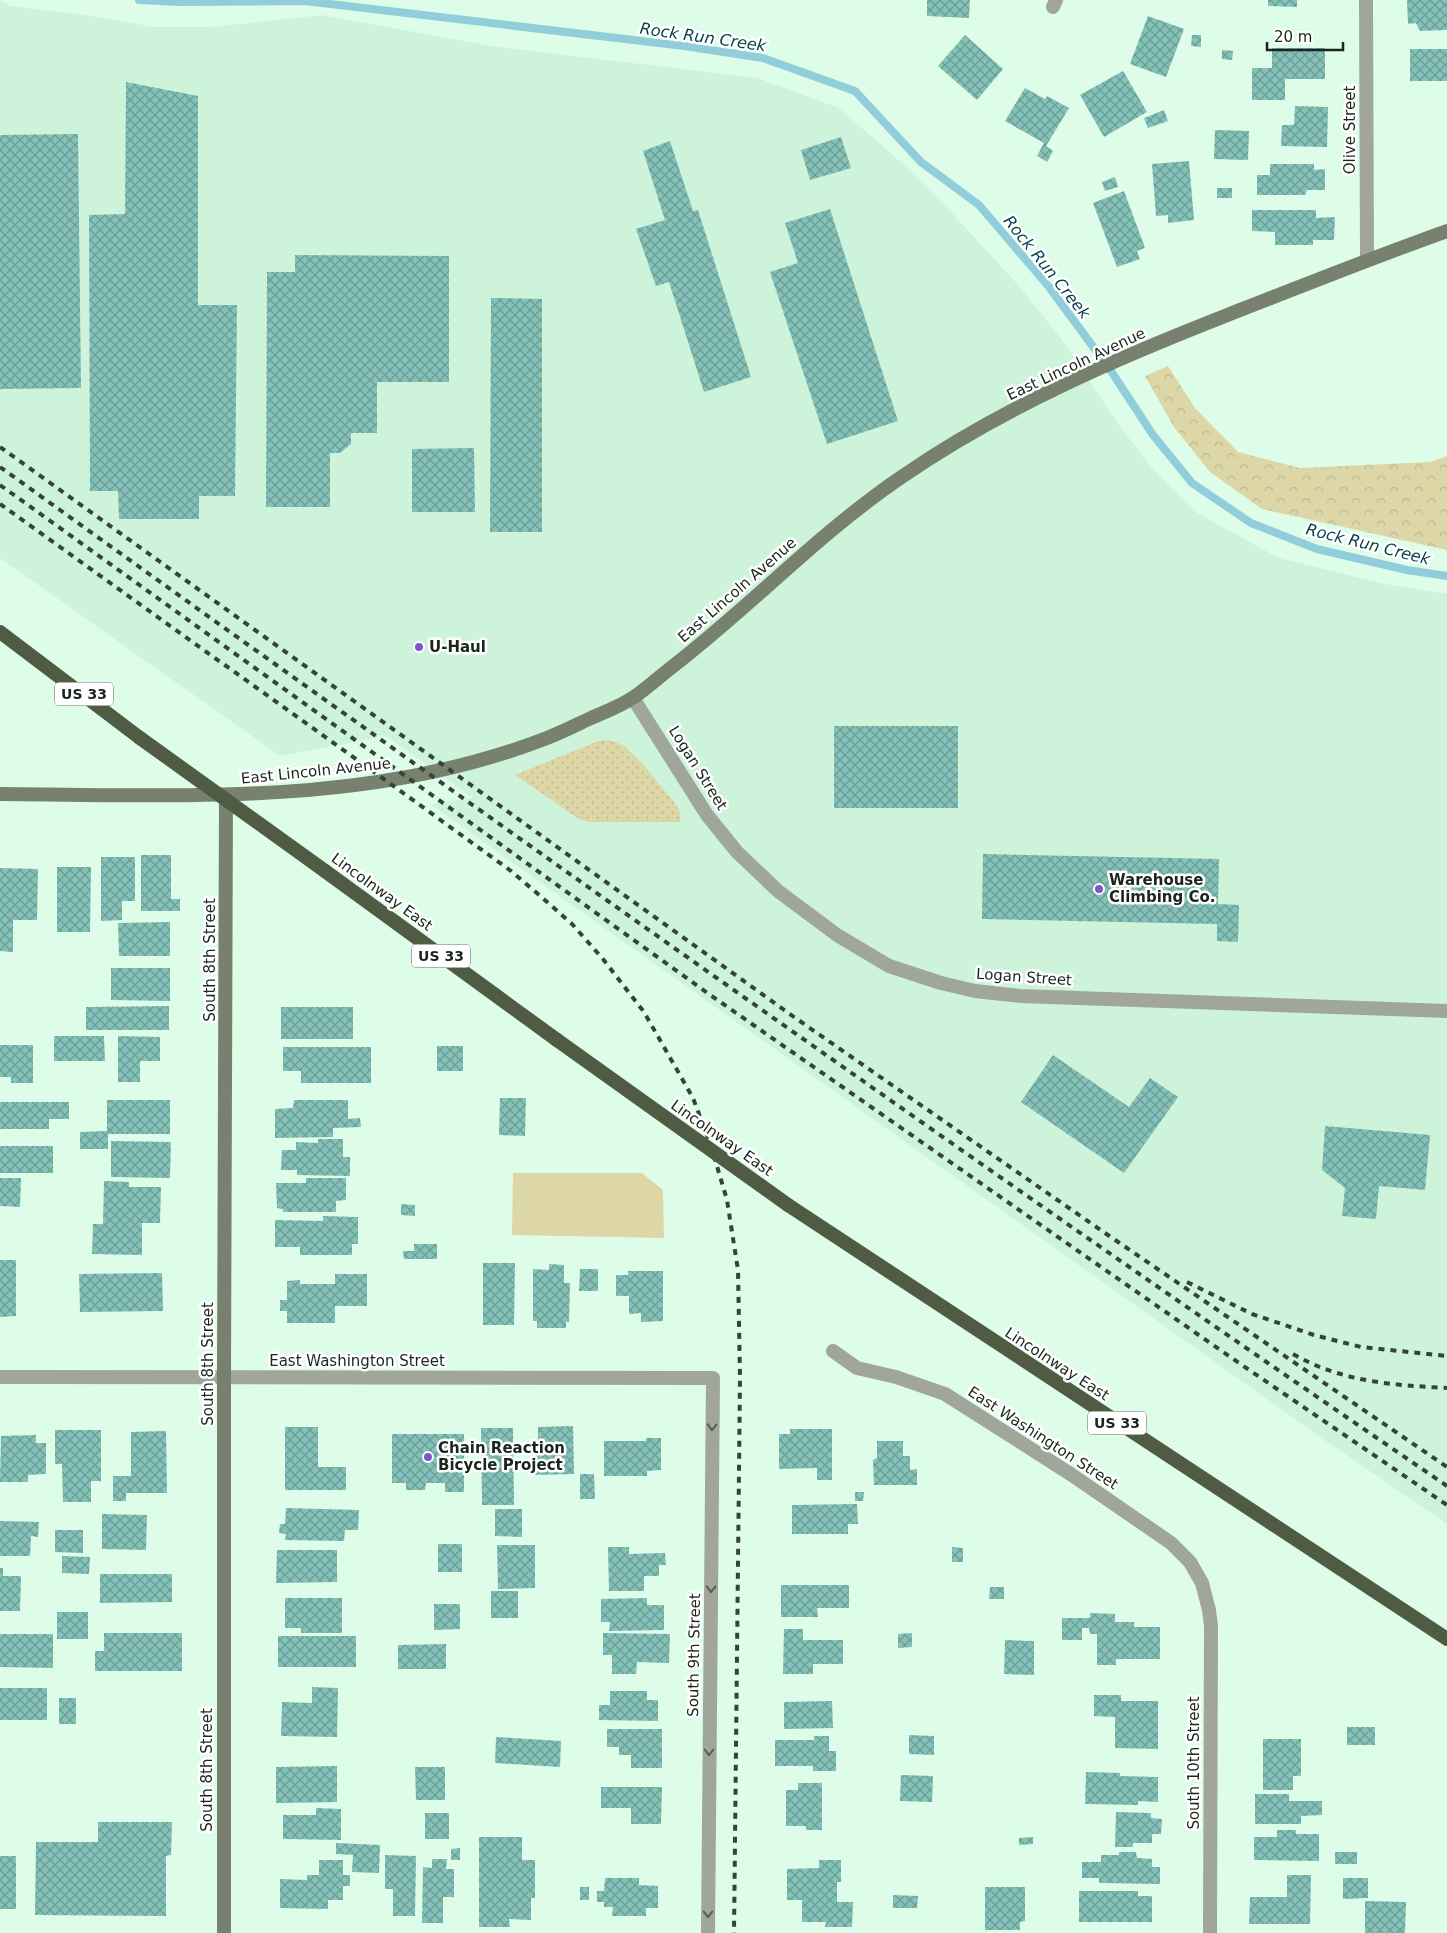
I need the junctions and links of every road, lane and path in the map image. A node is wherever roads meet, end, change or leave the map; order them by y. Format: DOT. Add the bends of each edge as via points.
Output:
graph roads {
  1 [pos="1366,0"];
  2 [pos="1447,232"];
  3 [pos="1367,260"];
  4 [pos="0,632"];
  5 [pos="633,698"];
  6 [pos="0,794"];
  7 [pos="226,796"];
  8 [pos="1447,1011"];
  9 [pos="833,1352"];
  10 [pos="224,1376"];
  11 [pos="0,1377"];
  12 [pos="713,1378"];
  13 [pos="1206,1594"];
  14 [pos="1447,1639"];
  15 [pos="224,1933"];
  16 [pos="708,1933"];
  17 [pos="1210,1933"];
  1 -- 3 [label="street, Olive Street"];
  2 -- 3 [label="main road, East Lincoln Avenue"];
  3 -- 5 [label="main road, East Lincoln Avenue" via="1161,341 1053,389 983,427 914,469 849,515 706,641"];
  4 -- 14 [label="highway, Lincolnway East / US 33, bridge" via="140,738 788,1205"];
  5 -- 7 [label="main road, East Lincoln Avenue" via="549,738 434,772 344,788"];
  5 -- 8 [label="street, Logan Street" via="707,815 737,852 786,897 837,935 889,966 941,984 1020,996"];
  6 -- 7 [label="main road, East Lincoln Avenue"];
  7 -- 10 [label="main road, South 8th Street"];
  9 -- 13 [label="street, East Washington Street" via="858,1368 945,1394 1072,1475 1171,1543 1190,1562"];
  10 -- 11 [label="street, East Washington Street"];
  10 -- 12 [label="street, East Washington Street"];
  10 -- 15 [label="main road, South 8th Street"];
  12 -- 16 [label="street, South 9th Street, one-way"];
  13 -- 17 [label="street, South 10th Street" via="1211,1636"];
}
